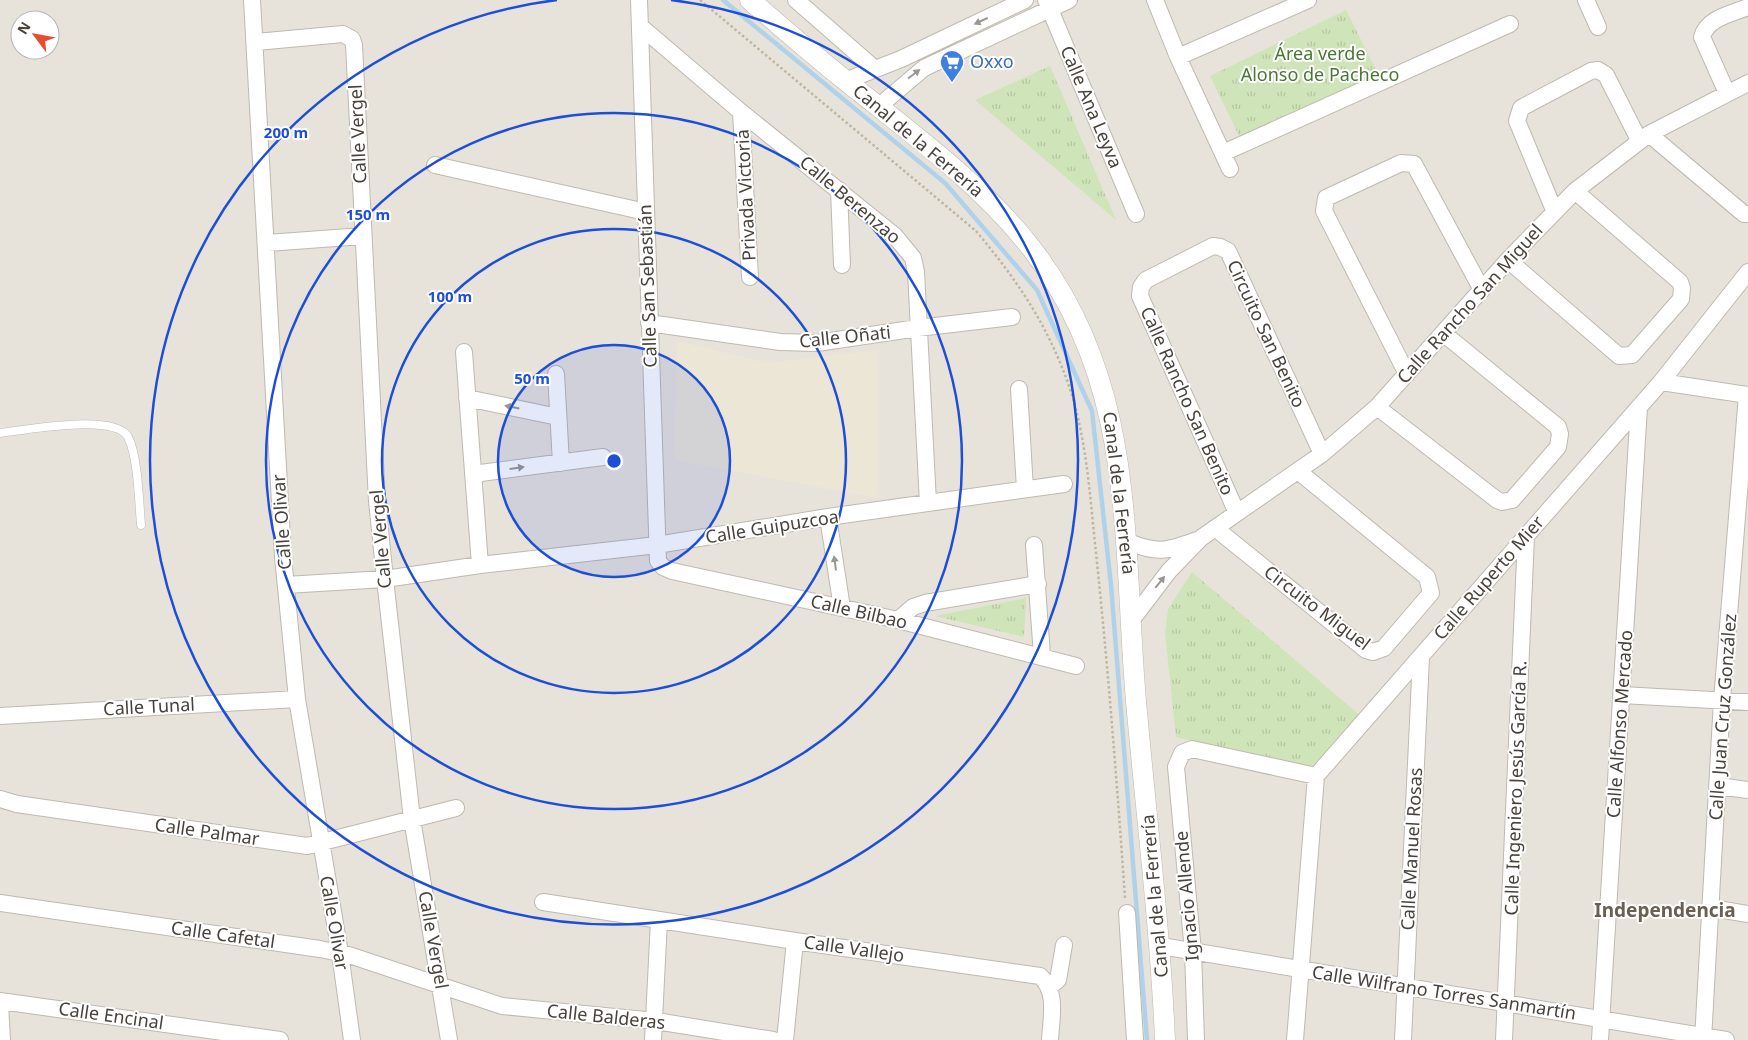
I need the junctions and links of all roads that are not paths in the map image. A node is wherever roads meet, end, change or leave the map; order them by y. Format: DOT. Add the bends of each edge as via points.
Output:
graph roads {
  1 [pos="252,0"];
  2 [pos="639,0"];
  3 [pos="750,0"];
  4 [pos="796,0"];
  5 [pos="1025,0"];
  6 [pos="1069,0"];
  7 [pos="1155,0"];
  8 [pos="1308,0"];
  9 [pos="1586,0"];
  10 [pos="1048,4"];
  11 [pos="1748,7"];
  12 [pos="1510,24"];
  13 [pos="640,26"];
  14 [pos="1598,27"];
  15 [pos="256,42"];
  16 [pos="1178,58"];
  17 [pos="875,69"];
  18 [pos="845,81"];
  19 [pos="1746,86"];
  20 [pos="1727,92"];
  21 [pos="878,107"];
  22 [pos="741,112"];
  23 [pos="1644,137"];
  24 [pos="1223,153"];
  25 [pos="435,165"];
  26 [pos="1230,168"];
  27 [pos="839,190"];
  28 [pos="1575,191"];
  29 [pos="1554,210"];
  30 [pos="646,212"];
  31 [pos="1136,214"];
  32 [pos="1748,214"];
  33 [pos="363,236"];
  34 [pos="267,242"];
  35 [pos="1508,260"];
  36 [pos="842,265"];
  37 [pos="1748,272"];
  38 [pos="750,277"];
  39 [pos="1141,287"];
  40 [pos="1482,290"];
  41 [pos="1012,317"];
  42 [pos="649,323"];
  43 [pos="918,328"];
  44 [pos="1443,333"];
  45 [pos="464,352"];
  46 [pos="556,374"];
  47 [pos="1407,374"];
  48 [pos="1661,382"];
  49 [pos="1019,389"];
  50 [pos="1748,395"];
  51 [pos="467,398"];
  52 [pos="1376,407"];
  53 [pos="1639,407"];
  54 [pos="558,417"];
  55 [pos="0,433"];
  56 [pos="1322,454"];
  57 [pos="603,457"];
  58 [pos="561,462"];
  59 [pos="1298,471"];
  60 [pos="473,474"];
  61 [pos="1064,484"];
  62 [pos="1026,489"];
  63 [pos="928,503"];
  64 [pos="1237,513"];
  65 [pos="828,518"];
  66 [pos="141,525"];
  67 [pos="1215,528"];
  68 [pos="1526,536"];
  69 [pos="1201,538"];
  70 [pos="1128,542"];
  71 [pos="657,545"];
  72 [pos="1034,545"];
  73 [pos="480,565"];
  74 [pos="385,579"];
  75 [pos="286,584"];
  76 [pos="1038,584"];
  77 [pos="842,608"];
  78 [pos="898,620"];
  79 [pos="1131,621"];
  80 [pos="1042,656"];
  81 [pos="1421,657"];
  82 [pos="1076,666"];
  83 [pos="1622,695"];
  84 [pos="297,699"];
  85 [pos="1722,700"];
  86 [pos="1748,702"];
  87 [pos="0,716"];
  88 [pos="1316,776"];
  89 [pos="1718,786"];
  90 [pos="1748,790"];
  91 [pos="0,799"];
  92 [pos="456,808"];
  93 [pos="412,819"];
  94 [pos="320,844"];
  95 [pos="543,902"];
  96 [pos="0,903"];
  97 [pos="1712,908"];
  98 [pos="1126,913"];
  99 [pos="1748,914"];
  100 [pos="660,920"];
  101 [pos="795,941"];
  102 [pos="1064,945"];
  103 [pos="1161,946"];
  104 [pos="1193,952"];
  105 [pos="340,953"];
  106 [pos="1299,969"];
  107 [pos="1048,984"];
  108 [pos="441,985"];
  109 [pos="1406,987"];
  110 [pos="0,1002"];
  111 [pos="1507,1004"];
  112 [pos="1601,1019"];
  113 [pos="656,1021"];
  114 [pos="1703,1038"];
  115 [pos="2,1040"];
  116 [pos="280,1040"];
  117 [pos="352,1040"];
  118 [pos="449,1040"];
  119 [pos="653,1040"];
  120 [pos="774,1040"];
  121 [pos="785,1040"];
  122 [pos="1050,1040"];
  123 [pos="1135,1040"];
  124 [pos="1166,1040"];
  125 [pos="1196,1040"];
  126 [pos="1295,1040"];
  127 [pos="1403,1040"];
  128 [pos="1504,1040"];
  129 [pos="1600,1040"];
  130 [pos="1726,1040"];
  1 -- 15 [label="street, Calle Olivar"];
  2 -- 13 [label="street, Calle San Sebastián"];
  3 -- 18 [label="street, Canal de la Ferrería"];
  4 -- 17 [label="street"];
  5 -- 17 [label="street, one-way"];
  6 -- 10 [label="street"];
  7 -- 16 [label="street"];
  8 -- 16 [label="street"];
  9 -- 14 [label="street"];
  21 -- 10 [label="street, one-way" via="924,68"];
  10 -- 31 [label="street, Calle Ana Leyva"];
  11 -- 20 [label="street" via="1711,22 1702,37"];
  12 -- 24 [label="street"];
  13 -- 22 [label="street, Calle Berenzao"];
  13 -- 30 [label="street, Calle San Sebastián"];
  15 -- 33 [label="street, Calle Vergel" via="343,34 348,35 354,45"];
  15 -- 34 [label="street, Calle Olivar"];
  16 -- 24 [label="street"];
  17 -- 18 [label="street"];
  18 -- 21 [label="street, Canal de la Ferrería"];
  19 -- 20 [label="street, Calle Rancho San Miguel"];
  20 -- 23 [label="street, Calle Rancho San Miguel"];
  21 -- 70 [label="street, Canal de la Ferrería" via="998,209 1032,249 1065,302 1085,340 1111,418"];
  22 -- 27 [label="street, Calle Berenzao"];
  22 -- 38 [label="street, Privada Victoria"];
  23 -- 28 [label="street, Calle Rancho San Miguel"];
  23 -- 29 [label="street" via="1606,75 1598,70 1521,108 1517,121"];
  23 -- 32 [label="street"];
  24 -- 26 [label="street"];
  25 -- 30 [label="street"];
  27 -- 36 [label="street"];
  27 -- 43 [label="street, Calle Berenzao" via="895,236 913,258"];
  28 -- 29 [label="street, Calle Rancho San Miguel"];
  28 -- 35 [label="street" via="1680,282 1681,299 1632,355 1619,356"];
  29 -- 35 [label="street, Calle Rancho San Miguel"];
  30 -- 42 [label="street, Calle San Sebastián"];
  33 -- 34 [label="street"];
  33 -- 74 [label="street, Calle Vergel" via="377,500"];
  34 -- 75 [label="street, Calle Olivar" via="280,528"];
  35 -- 40 [label="street, Calle Rancho San Miguel"];
  37 -- 48 [label="street, Calle Ruperto Mier"];
  39 -- 56 [label="street, Circuito San Benito" via="1146,280 1213,246 1228,251"];
  39 -- 64 [label="street, Calle Rancho San Benito" via="1140,296"];
  40 -- 44 [label="street, Calle Rancho San Miguel"];
  40 -- 47 [label="street" via="1414,164 1401,163 1326,198 1324,211"];
  41 -- 43 [label="street, Calle Oñati"];
  42 -- 43 [label="street, Calle Oñati" via="799,343"];
  42 -- 71 [label="street, Calle San Sebastián"];
  43 -- 63 [label="street, Calle Berenzao"];
  44 -- 47 [label="street, Calle Rancho San Miguel"];
  44 -- 52 [label="street" via="1558,427 1558,447 1512,500 1497,500"];
  45 -- 51 [label="street"];
  46 -- 54 [label="street"];
  47 -- 52 [label="street, Calle Rancho San Miguel"];
  48 -- 50 [label="street"];
  48 -- 53 [label="street, Calle Ruperto Mier"];
  49 -- 62 [label="street"];
  50 -- 85 [label="street, Calle Juan Cruz González"];
  54 -- 51 [label="street, one-way"];
  51 -- 60 [label="street"];
  52 -- 56 [label="street, Calle Rancho San Miguel"];
  53 -- 68 [label="street, Calle Ruperto Mier"];
  53 -- 83 [label="street, Calle Alfonso Mercado"];
  54 -- 58 [label="street"];
  55 -- 66 [label="lane" via="96,424 115,428 127,435 132,449"];
  56 -- 59 [label="street, Calle Rancho San Miguel"];
  57 -- 58 [label="street"];
  60 -- 58 [label="street, one-way"];
  59 -- 64 [label="street, Calle Rancho San Miguel"];
  59 -- 67 [label="street, Circuito Miguel" via="1427,576 1430,592 1384,648 1374,652 1366,650"];
  60 -- 73 [label="street"];
  61 -- 62 [label="street, Calle Guipuzcoa"];
  62 -- 63 [label="street, Calle Guipuzcoa"];
  63 -- 65 [label="street, Calle Guipuzcoa"];
  64 -- 67 [label="street, Calle Rancho San Miguel"];
  65 -- 71 [label="street, Calle Guipuzcoa"];
  77 -- 65 [label="street, one-way"];
  67 -- 69 [label="street, Calle Rancho San Miguel"];
  68 -- 81 [label="street, Calle Ruperto Mier"];
  68 -- 111 [label="street, Calle Ingeniero Jesús García R."];
  69 -- 70 [label="street, Calle Rancho San Miguel" via="1168,550 1150,550"];
  79 -- 69 [label="street, Calle Rancho San Miguel, one-way" via="1169,571"];
  70 -- 79 [label="street, Canal de la Ferrería"];
  71 -- 73 [label="street, Calle Guipuzcoa"];
  71 -- 77 [label="street, Calle Bilbao" via="658,561 672,571"];
  72 -- 76 [label="street"];
  73 -- 74 [label="street, Calle Guipuzcoa"];
  74 -- 75 [label="street, Calle Guipuzcoa"];
  74 -- 93 [label="street, Calle Vergel"];
  75 -- 84 [label="street, Calle Olivar"];
  76 -- 78 [label="street" via="925,603 913,607"];
  76 -- 80 [label="street"];
  77 -- 78 [label="street, Calle Bilbao"];
  78 -- 80 [label="street, Calle Bilbao"];
  79 -- 103 [label="street, Canal de la Ferrería"];
  80 -- 82 [label="street, Calle Bilbao"];
  81 -- 88 [label="street, Calle Ruperto Mier"];
  81 -- 109 [label="street, Calle Manuel Rosas"];
  83 -- 85 [label="street"];
  83 -- 112 [label="street, Calle Alfonso Mercado"];
  84 -- 87 [label="street, Calle Tunal"];
  84 -- 94 [label="street, Calle Olivar"];
  85 -- 86 [label="street"];
  85 -- 89 [label="street, Calle Juan Cruz González"];
  88 -- 104 [label="street, Ignacio Allende" via="1192,749 1182,753 1176,768"];
  88 -- 106 [label="street"];
  89 -- 90 [label="street"];
  89 -- 97 [label="street, Calle Juan Cruz González"];
  91 -- 94 [label="street, Calle Palmar" via="307,846"];
  92 -- 93 [label="street, Calle Palmar"];
  93 -- 94 [label="street, Calle Palmar"];
  93 -- 108 [label="street, Calle Vergel"];
  94 -- 105 [label="street, Calle Olivar"];
  95 -- 100 [label="street, Calle Vallejo"];
  96 -- 105 [label="street, Calle Cafetal"];
  97 -- 99 [label="street"];
  97 -- 114 [label="street, Calle Juan Cruz González"];
  98 -- 123 [label="street"];
  100 -- 101 [label="street, Calle Vallejo"];
  100 -- 113 [label="street"];
  101 -- 107 [label="street, Calle Vallejo" via="1032,974"];
  101 -- 121 [label="street"];
  102 -- 107 [label="street" via="1058,980"];
  103 -- 104 [label="street, Calle Wilfrano Torres Sanmartín"];
  103 -- 124 [label="street, Canal de la Ferrería"];
  104 -- 106 [label="street, Calle Wilfrano Torres Sanmartín"];
  104 -- 125 [label="street, Ignacio Allende"];
  105 -- 108 [label="street, Calle Cafetal"];
  105 -- 117 [label="street, Calle Olivar"];
  106 -- 109 [label="street, Calle Wilfrano Torres Sanmartín"];
  106 -- 126 [label="street"];
  107 -- 122 [label="street" via="1052,994"];
  108 -- 113 [label="street, Calle Balderas" via="502,1006"];
  108 -- 118 [label="street, Calle Vergel"];
  109 -- 111 [label="street, Calle Wilfrano Torres Sanmartín"];
  109 -- 127 [label="street, Calle Manuel Rosas"];
  110 -- 115 [label="street"];
  110 -- 116 [label="street, Calle Encinal"];
  111 -- 112 [label="street, Calle Wilfrano Torres Sanmartín"];
  111 -- 128 [label="street, Calle Ingeniero Jesús García R."];
  112 -- 114 [label="street, Calle Wilfrano Torres Sanmartín"];
  112 -- 129 [label="street, Calle Alfonso Mercado"];
  113 -- 119 [label="street"];
  113 -- 120 [label="street, Calle Balderas"];
  114 -- 130 [label="street, Calle Wilfrano Torres Sanmartín"];
}
